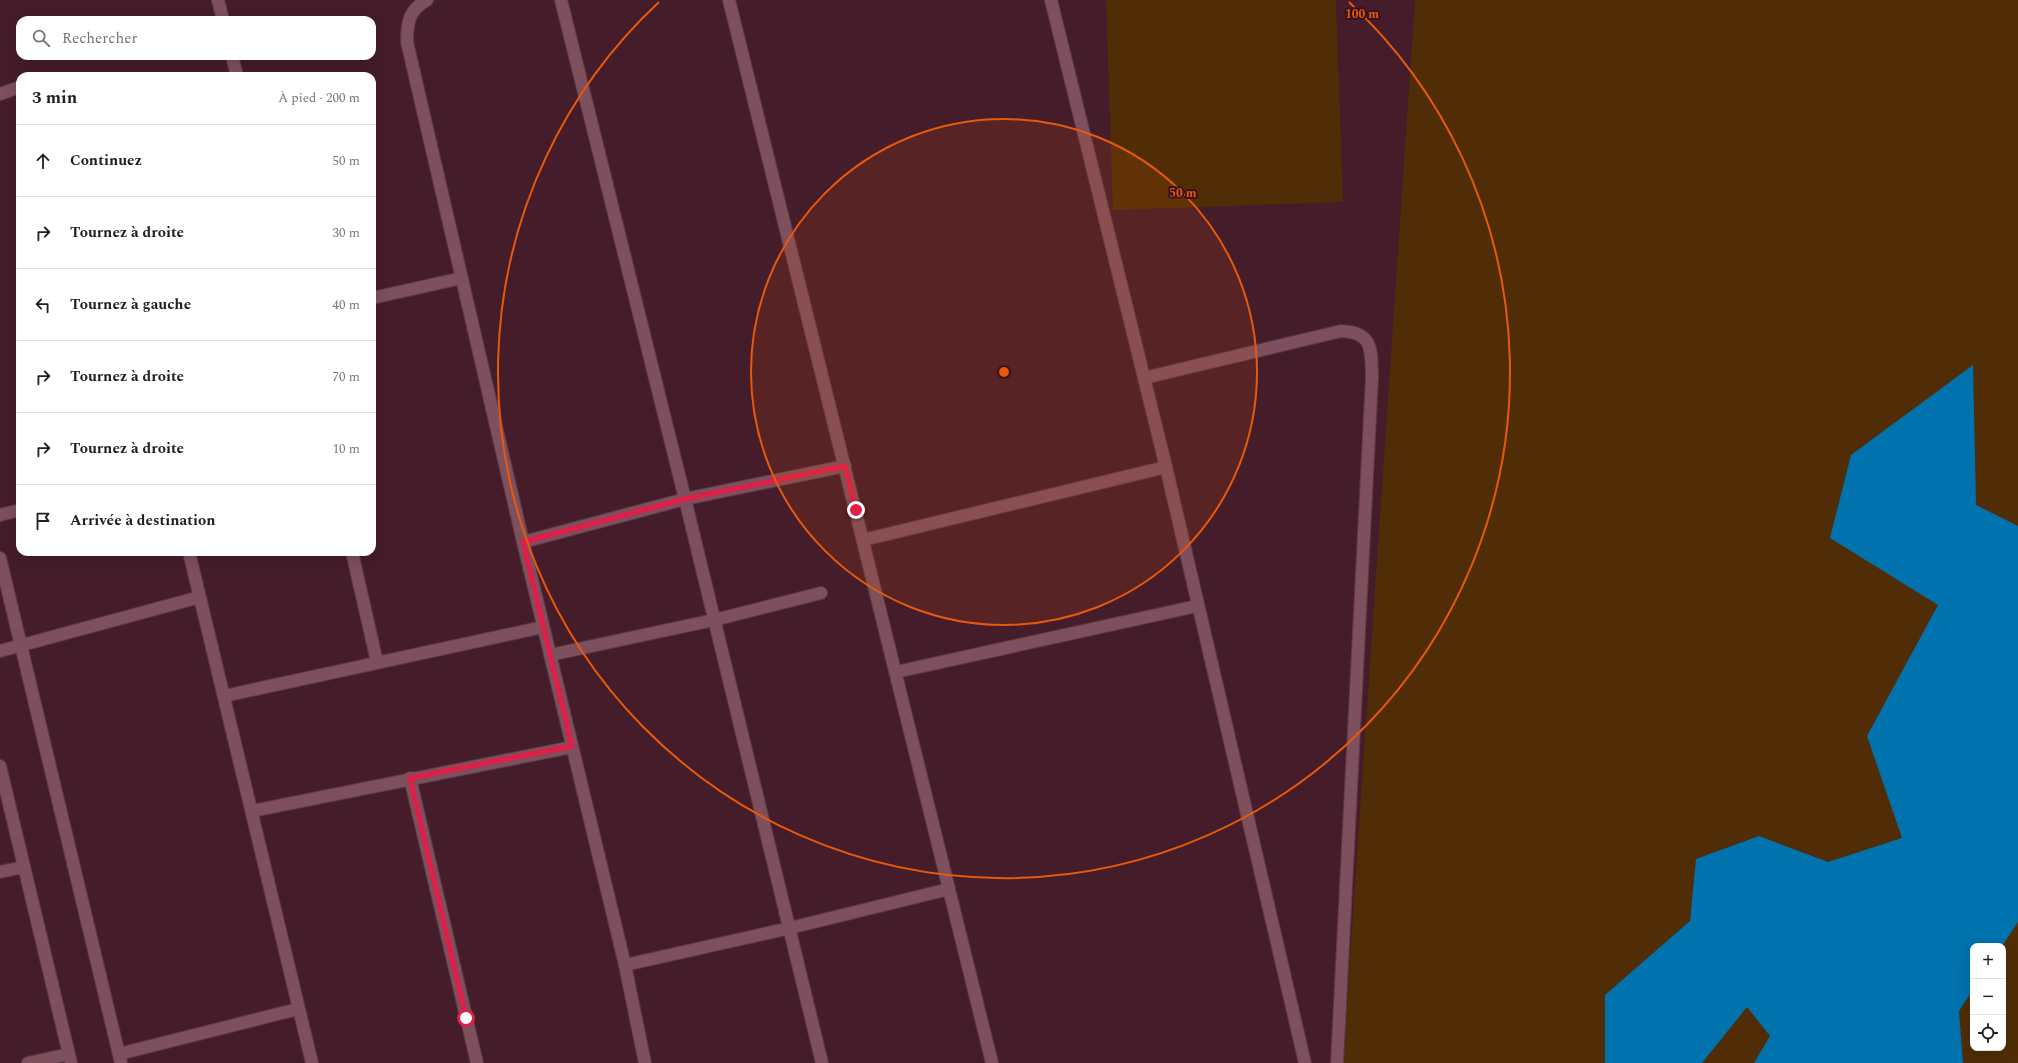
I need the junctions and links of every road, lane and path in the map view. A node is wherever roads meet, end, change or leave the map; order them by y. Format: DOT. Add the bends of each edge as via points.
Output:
graph roads {
  1 [pos="218,0"];
  2 [pos="427,0"];
  3 [pos="561,0"];
  4 [pos="730,0"];
  5 [pos="1051,0"];
  6 [pos="222,16"];
  7 [pos="233,60"];
  8 [pos="236,72"];
  9 [pos="16,88"];
  10 [pos="0,94"];
  11 [pos="462,278"];
  12 [pos="376,297"];
  13 [pos="1144,378"];
  14 [pos="845,466"];
  15 [pos="1166,467"];
  16 [pos="685,499"];
  17 [pos="16,511"];
  18 [pos="0,515"];
  19 [pos="863,540"];
  20 [pos="523,542"];
  21 [pos="190,556"];
  22 [pos="353,556"];
  23 [pos="0,558"];
  24 [pos="822,593"];
  25 [pos="200,597"];
  26 [pos="1198,606"];
  27 [pos="714,620"];
  28 [pos="543,627"];
  29 [pos="22,646"];
  30 [pos="0,651"];
  31 [pos="550,655"];
  32 [pos="377,662"];
  33 [pos="896,672"];
  34 [pos="224,696"];
  35 [pos="572,746"];
  36 [pos="0,766"];
  37 [pos="410,778"];
  38 [pos="252,811"];
  39 [pos="24,867"];
  40 [pos="0,872"];
  41 [pos="949,889"];
  42 [pos="790,928"];
  43 [pos="625,965"];
  44 [pos="298,1010"];
  45 [pos="70,1058"];
  46 [pos="120,1058"];
  47 [pos="28,1063"];
  48 [pos="312,1063"];
  49 [pos="477,1063"];
  50 [pos="645,1063"];
  51 [pos="822,1063"];
  52 [pos="992,1063"];
  53 [pos="1305,1063"];
  54 [pos="1337,1063"];
  1 -- 6 [label="street"];
  2 -- 11 [label="street" via="413,11 407,24 407,42"];
  3 -- 16 [label="street"];
  4 -- 14 [label="street"];
  5 -- 13 [label="street"];
  7 -- 8 [label="street"];
  9 -- 10 [label="street"];
  11 -- 12 [label="street"];
  11 -- 20 [label="street"];
  13 -- 15 [label="street"];
  13 -- 54 [label="street" via="1341,331 1355,332 1366,339 1371,353 1372,377"];
  14 -- 16 [label="street"];
  14 -- 19 [label="street"];
  15 -- 19 [label="street"];
  15 -- 26 [label="street"];
  16 -- 20 [label="street"];
  16 -- 27 [label="street"];
  17 -- 18 [label="street"];
  19 -- 33 [label="street"];
  20 -- 28 [label="street"];
  21 -- 25 [label="street"];
  22 -- 32 [label="street"];
  23 -- 29 [label="street"];
  24 -- 27 [label="street"];
  25 -- 29 [label="street"];
  25 -- 34 [label="street"];
  26 -- 33 [label="street"];
  26 -- 53 [label="street"];
  27 -- 31 [label="street"];
  27 -- 42 [label="street"];
  28 -- 31 [label="street"];
  28 -- 32 [label="street"];
  29 -- 30 [label="street"];
  29 -- 46 [label="street"];
  31 -- 35 [label="street"];
  32 -- 34 [label="street"];
  33 -- 41 [label="street"];
  34 -- 38 [label="street"];
  35 -- 37 [label="street"];
  35 -- 43 [label="street"];
  36 -- 39 [label="street"];
  37 -- 38 [label="street"];
  37 -- 49 [label="street"];
  38 -- 44 [label="street"];
  39 -- 40 [label="street"];
  39 -- 45 [label="street"];
  41 -- 42 [label="street"];
  41 -- 52 [label="street"];
  42 -- 43 [label="street"];
  42 -- 51 [label="street"];
  43 -- 50 [label="street"];
  44 -- 46 [label="street"];
  44 -- 48 [label="street"];
  45 -- 47 [label="street"];
}
